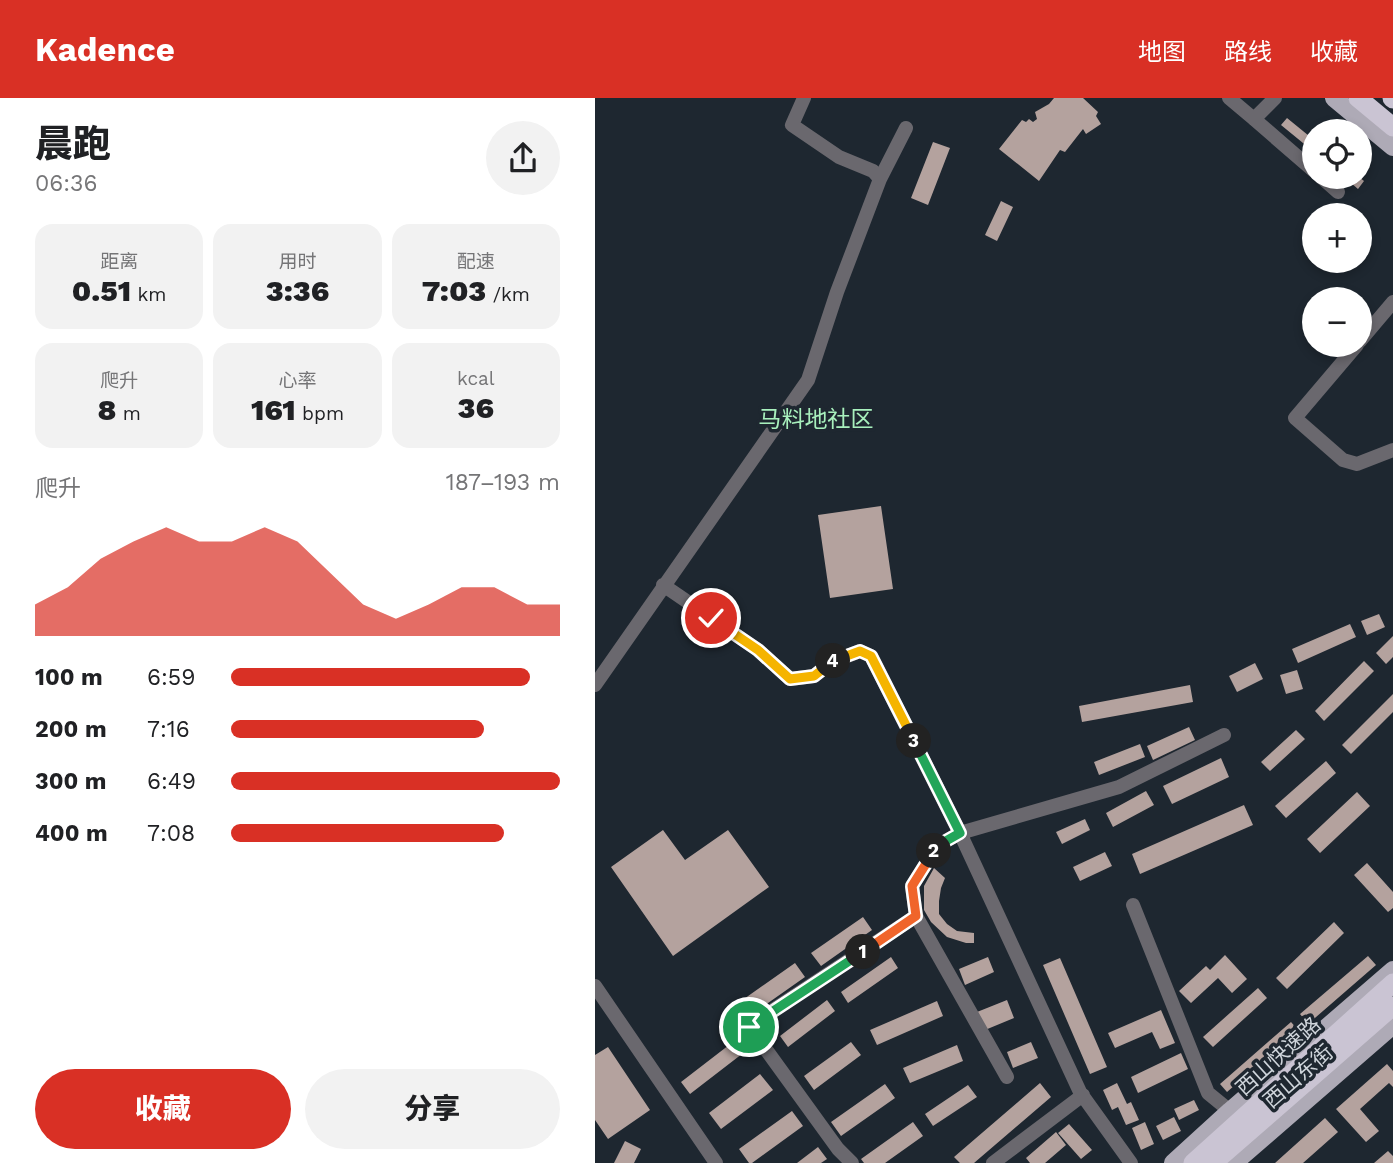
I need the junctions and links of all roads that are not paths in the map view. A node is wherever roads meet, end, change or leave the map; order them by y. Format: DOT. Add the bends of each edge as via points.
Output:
graph roads {
  1 [pos="804,98"];
  2 [pos="1229,98"];
  3 [pos="1275,98"];
  4 [pos="1334,98"];
  5 [pos="1358,98"];
  6 [pos="1254,119"];
  7 [pos="1393,127"];
  8 [pos="906,128"];
  9 [pos="1393,147"];
  10 [pos="1302,161"];
  11 [pos="880,179"];
  12 [pos="1335,189"];
  13 [pos="1338,192"];
  14 [pos="1393,302"];
  15 [pos="1372,327"];
  16 [pos="1346,357"];
  17 [pos="1393,450"];
  18 [pos="663,585"];
  19 [pos="598,676"];
  20 [pos="1224,735"];
  21 [pos="960,833"];
  22 [pos="1133,905"];
  23 [pos="916,916"];
  24 [pos="1393,970"];
  25 [pos="1393,983"];
  26 [pos="595,985"];
  27 [pos="1393,1006"];
  28 [pos="1393,1025"];
  29 [pos="1007,1077"];
  30 [pos="1284,1087"];
  31 [pos="1083,1095"];
  32 [pos="1230,1111"];
  33 [pos="1268,1133"];
  34 [pos="1225,1159"];
  35 [pos="716,1163"];
  36 [pos="852,1163"];
  37 [pos="993,1163"];
  38 [pos="1131,1163"];
  39 [pos="1173,1163"];
  40 [pos="1193,1163"];
  1 -- 11 [label="street" via="792,125"];
  2 -- 6 [label="street"];
  3 -- 6 [label="street"];
  4 -- 9 [label="main road"];
  5 -- 7 [label="highway"];
  6 -- 10 [label="street"];
  8 -- 11 [label="street"];
  11 -- 18 [label="street" via="808,380"];
  12 -- 13 [label="street"];
  14 -- 15 [label="street"];
  16 -- 17 [label="street" via="1295,418 1343,460 1357,464"];
  18 -- 19 [label="street"];
  18 -- 21 [label="street" via="758,650 790,679 814,676 832,662 860,651 871,656"];
  20 -- 21 [label="street" via="1119,787"];
  21 -- 23 [label="street" via="937,846 912,886"];
  21 -- 31 [label="street"];
  22 -- 32 [label="street" via="1208,1093"];
  23 -- 29 [label="street"];
  23 -- 36 [label="street" via="749,1027"];
  24 -- 32 [label="main road, 西山东街"];
  25 -- 30 [label="highway, 西山快速路"];
  26 -- 35 [label="street"];
  27 -- 30 [label="highway, 西山快速路"];
  28 -- 33 [label="main road, 西山东街"];
  30 -- 32 [label="highway"];
  30 -- 34 [label="highway, 西山快速路"];
  30 -- 40 [label="highway, 西山快速路"];
  31 -- 37 [label="street"];
  31 -- 38 [label="street"];
  32 -- 39 [label="main road, 西山东街"];
  33 -- 34 [label="highway"];
}
